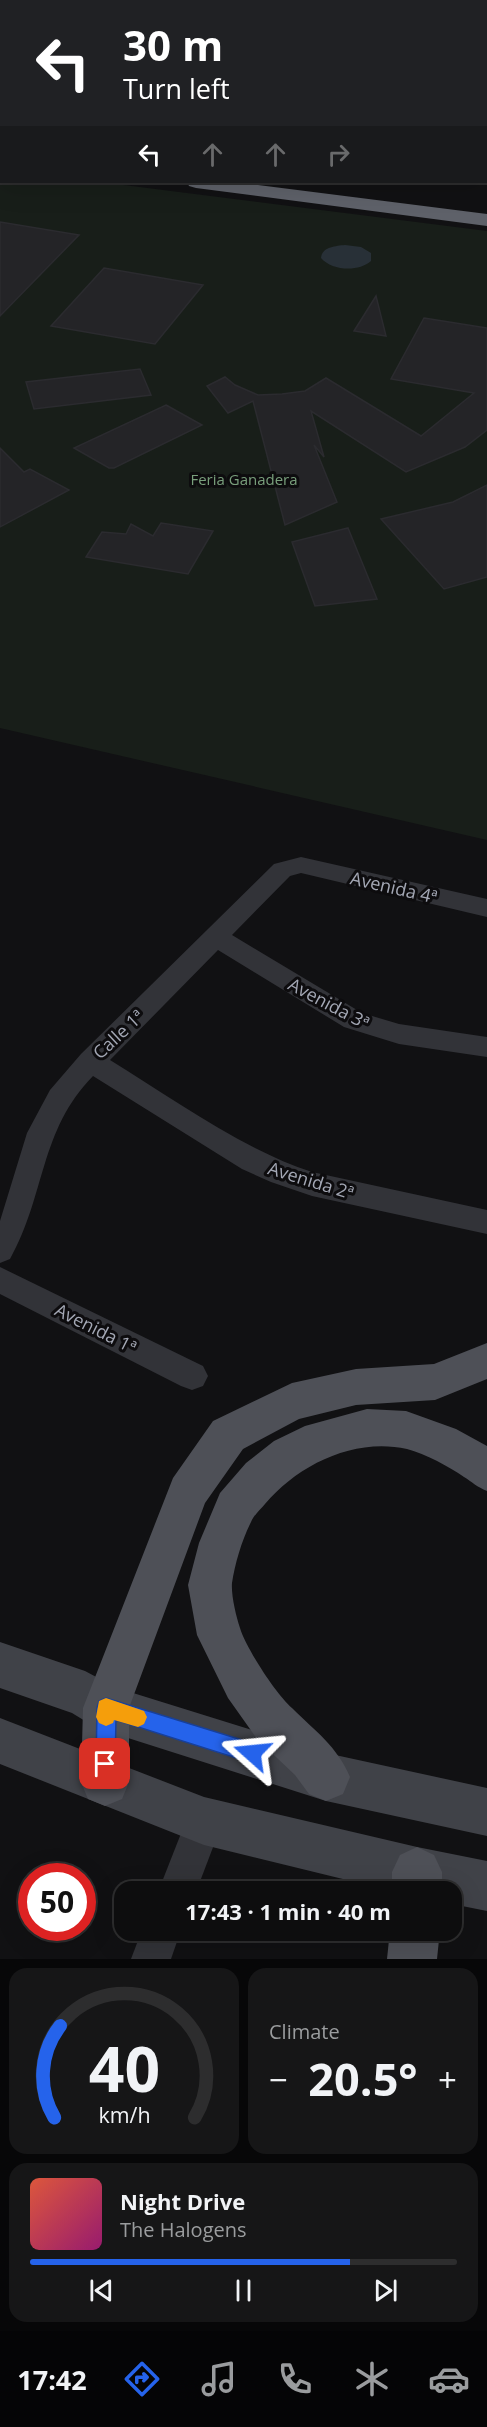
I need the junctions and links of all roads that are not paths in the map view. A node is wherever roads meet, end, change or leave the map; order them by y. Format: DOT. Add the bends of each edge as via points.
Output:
graph roads {
  1 [pos="204,183"];
  2 [pos="329,183"];
  3 [pos="487,204"];
  4 [pos="487,219"];
  5 [pos="301,865"];
  6 [pos="487,908"];
  7 [pos="216,937"];
  8 [pos="487,1047"];
  9 [pos="90,1061"];
  10 [pos="487,1222"];
  11 [pos="0,1250"];
  12 [pos="0,1280"];
  13 [pos="487,1361"];
  14 [pos="192,1376"];
  15 [pos="487,1471"];
  16 [pos="0,1665"];
  17 [pos="106,1708"];
  18 [pos="0,1742"];
  19 [pos="326,1777"];
  20 [pos="105,1782"];
  21 [pos="487,1812"];
  22 [pos="204,1821"];
  23 [pos="181,1881"];
  24 [pos="414,1881"];
  25 [pos="462,1885"];
  26 [pos="487,1886"];
  27 [pos="158,1941"];
  28 [pos="414,1941"];
  29 [pos="151,1959"];
  30 [pos="412,1959"];
  1 -- 4 [label="highway"];
  2 -- 3 [label="highway"];
  5 -- 6 [label="street, Avenida 4ª"];
  5 -- 7 [label="street, Calle 1ª" via="282,870"];
  7 -- 8 [label="street, Avenida 3ª" via="353,1020 399,1034"];
  7 -- 9 [label="street, Calle 1ª"];
  9 -- 10 [label="street, Avenida 2ª" via="252,1161 281,1174"];
  9 -- 11 [label="street, Calle 1ª" via="55,1103 38,1141 17,1219"];
  12 -- 14 [label="street, Avenida 1ª"];
  13 -- 17 [label="main road" via="435,1382 356,1387 291,1402 228,1435 188,1492"];
  15 -- 19 [label="main road" via="441,1443 406,1430 367,1428 320,1440 289,1455 261,1477 235,1507 220,1543 210,1585 219,1635 244,1682 273,1723 312,1758"];
  16 -- 17 [label="main road" via="85,1694"];
  17 -- 19 [label="main road"];
  17 -- 20 [label="main road"];
  18 -- 20 [label="main road"];
  19 -- 21 [label="main road"];
  20 -- 22 [label="main road"];
  22 -- 23 [label="street"];
  22 -- 24 [label="main road"];
  25 -- 26 [label="main road"];
  27 -- 29 [label="street"];
  28 -- 30 [label="main road"];
}
